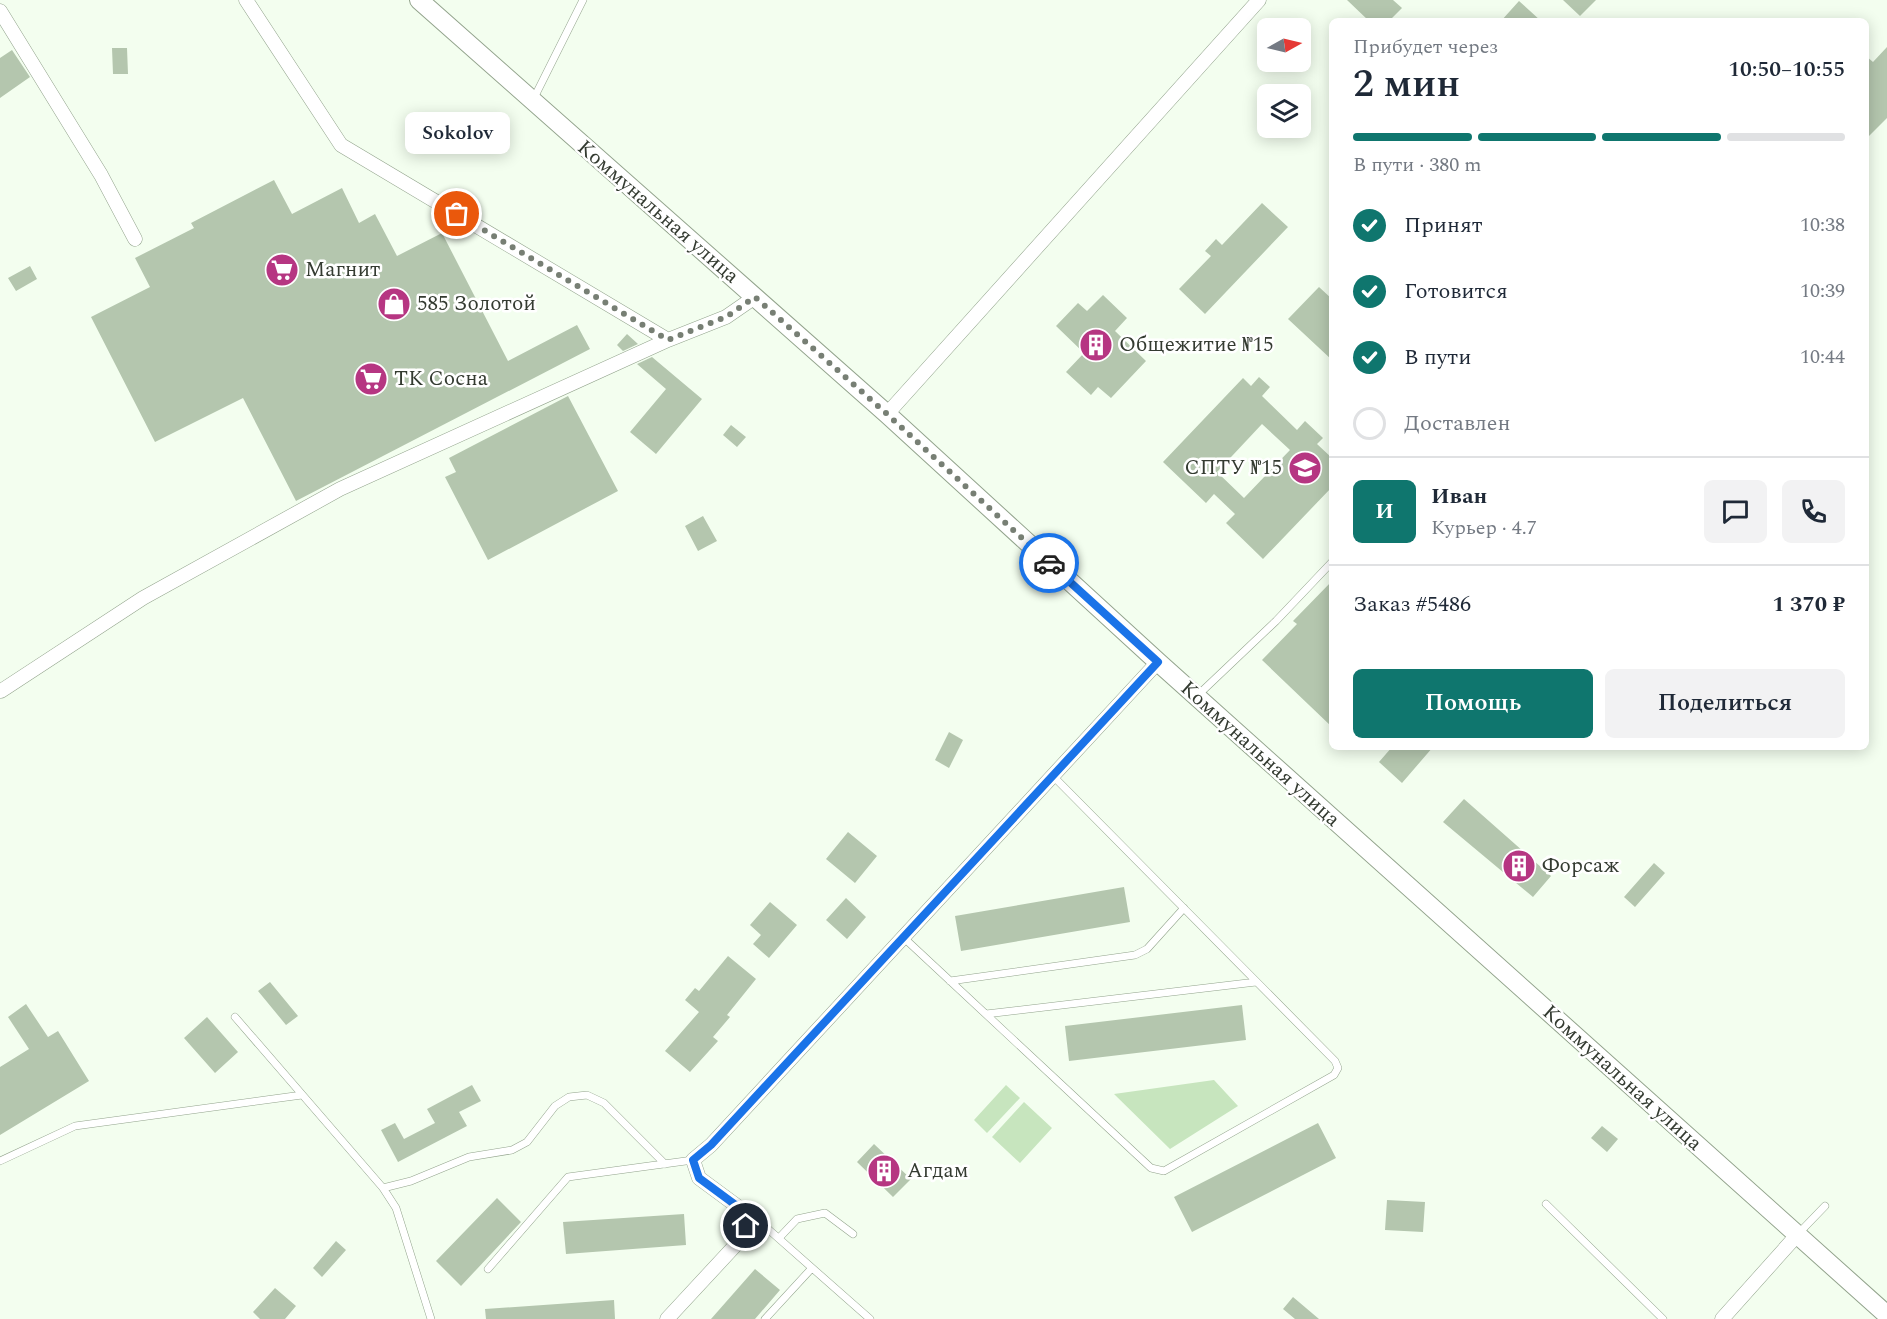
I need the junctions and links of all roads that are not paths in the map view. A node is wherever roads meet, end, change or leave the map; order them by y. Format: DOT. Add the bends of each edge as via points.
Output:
graph roads {
  1 [pos="246,0"];
  2 [pos="419,0"];
  3 [pos="583,0"];
  4 [pos="1259,0"];
  5 [pos="0,11"];
  6 [pos="532,100"];
  7 [pos="135,239"];
  8 [pos="755,297"];
  9 [pos="668,340"];
  10 [pos="887,414"];
  11 [pos="1329,565"];
  12 [pos="1158,662"];
  13 [pos="1,691"];
  14 [pos="1196,697"];
  15 [pos="1053,776"];
  16 [pos="1184,908"];
  17 [pos="903,937"];
  18 [pos="950,981"];
  19 [pos="1256,982"];
  20 [pos="986,1014"];
  21 [pos="235,1017"];
  22 [pos="302,1095"];
  23 [pos="693,1160"];
  24 [pos="0,1161"];
  25 [pos="665,1164"];
  26 [pos="382,1188"];
  27 [pos="1546,1204"];
  28 [pos="1825,1206"];
  29 [pos="741,1209"];
  30 [pos="853,1234"];
  31 [pos="1798,1234"];
  32 [pos="779,1238"];
  33 [pos="812,1268"];
  34 [pos="488,1269"];
  35 [pos="1887,1315"];
  36 [pos="430,1319"];
  37 [pos="667,1319"];
  38 [pos="765,1319"];
  39 [pos="870,1319"];
  40 [pos="1663,1319"];
  41 [pos="1722,1319"];
  1 -- 9 [label="street" via="341,145"];
  2 -- 6 [label="main road, Коммунальная улица"];
  3 -- 6 [label="lane"];
  4 -- 10 [label="street"];
  5 -- 7 [label="street" via="101,175"];
  6 -- 8 [label="main road, Коммунальная улица"];
  8 -- 9 [label="street" via="726,317"];
  8 -- 10 [label="main road, Коммунальная улица"];
  9 -- 13 [label="street" via="340,489 143,598"];
  10 -- 12 [label="main road, Коммунальная улица"];
  11 -- 14 [label="lane"];
  12 -- 14 [label="main road, Коммунальная улица"];
  12 -- 15 [label="street"];
  14 -- 31 [label="main road, Коммунальная улица"];
  15 -- 16 [label="lane"];
  15 -- 17 [label="street"];
  16 -- 18 [label="lane" via="1147,949 1135,955"];
  16 -- 19 [label="lane"];
  17 -- 18 [label="lane"];
  17 -- 23 [label="street"];
  18 -- 20 [label="lane"];
  19 -- 20 [label="lane"];
  19 -- 20 [label="lane" via="1338,1068 1334,1075 1164,1171 1151,1168"];
  21 -- 22 [label="lane"];
  22 -- 24 [label="lane" via="75,1126"];
  22 -- 26 [label="lane"];
  23 -- 25 [label="lane"];
  23 -- 29 [label="street" via="699,1178"];
  25 -- 26 [label="lane" via="604,1103 587,1095 569,1097 555,1106 527,1142 512,1150 469,1157 411,1181"];
  25 -- 34 [label="lane" via="568,1177"];
  26 -- 36 [label="lane" via="396,1208"];
  27 -- 40 [label="lane"];
  28 -- 31 [label="lane"];
  29 -- 32 [label="lane"];
  29 -- 37 [label="street" via="746,1226 744,1236"];
  30 -- 32 [label="lane" via="825,1213 797,1219"];
  31 -- 35 [label="main road, Коммунальная улица"];
  31 -- 41 [label="street"];
  32 -- 33 [label="lane"];
  33 -- 38 [label="lane"];
  33 -- 39 [label="lane"];
}
